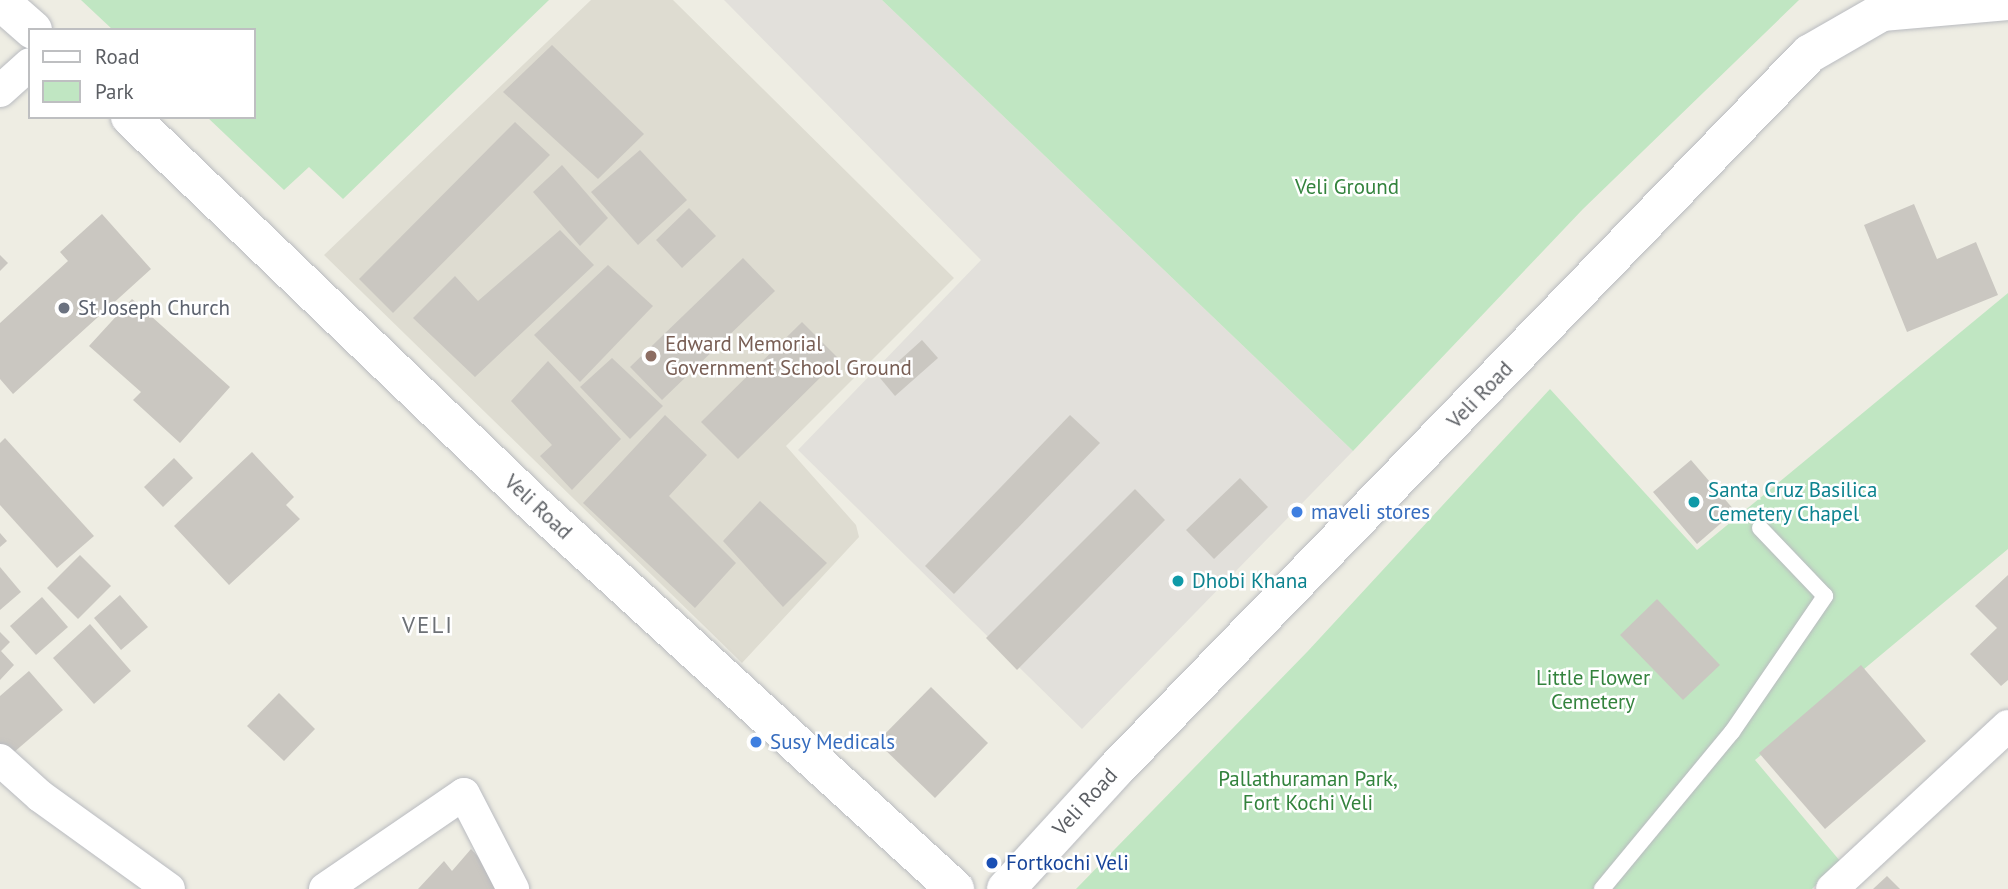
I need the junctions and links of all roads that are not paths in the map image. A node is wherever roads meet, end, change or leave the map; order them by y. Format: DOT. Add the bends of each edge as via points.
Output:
graph roads {
  1 [pos="0,1"];
  2 [pos="2008,1"];
  3 [pos="31,28"];
  4 [pos="28,66"];
  5 [pos="0,91"];
  6 [pos="132,119"];
  7 [pos="1760,528"];
  8 [pos="2008,726"];
  9 [pos="0,760"];
  10 [pos="166,888"];
  11 [pos="325,889"];
  12 [pos="513,889"];
  13 [pos="955,889"];
  14 [pos="1006,889"];
  15 [pos="1602,889"];
  16 [pos="1832,889"];
  1 -- 3 [label="main road"];
  2 -- 14 [label="main road, Veli Road" via="1882,12 1809,54 1114,771"];
  4 -- 5 [label="street"];
  6 -- 13 [label="main road, Veli Road" via="533,503"];
  7 -- 15 [label="lane" via="1825,596 1732,732"];
  8 -- 16 [label="street"];
  9 -- 10 [label="street" via="40,796"];
  11 -- 12 [label="street" via="464,794"];
}
